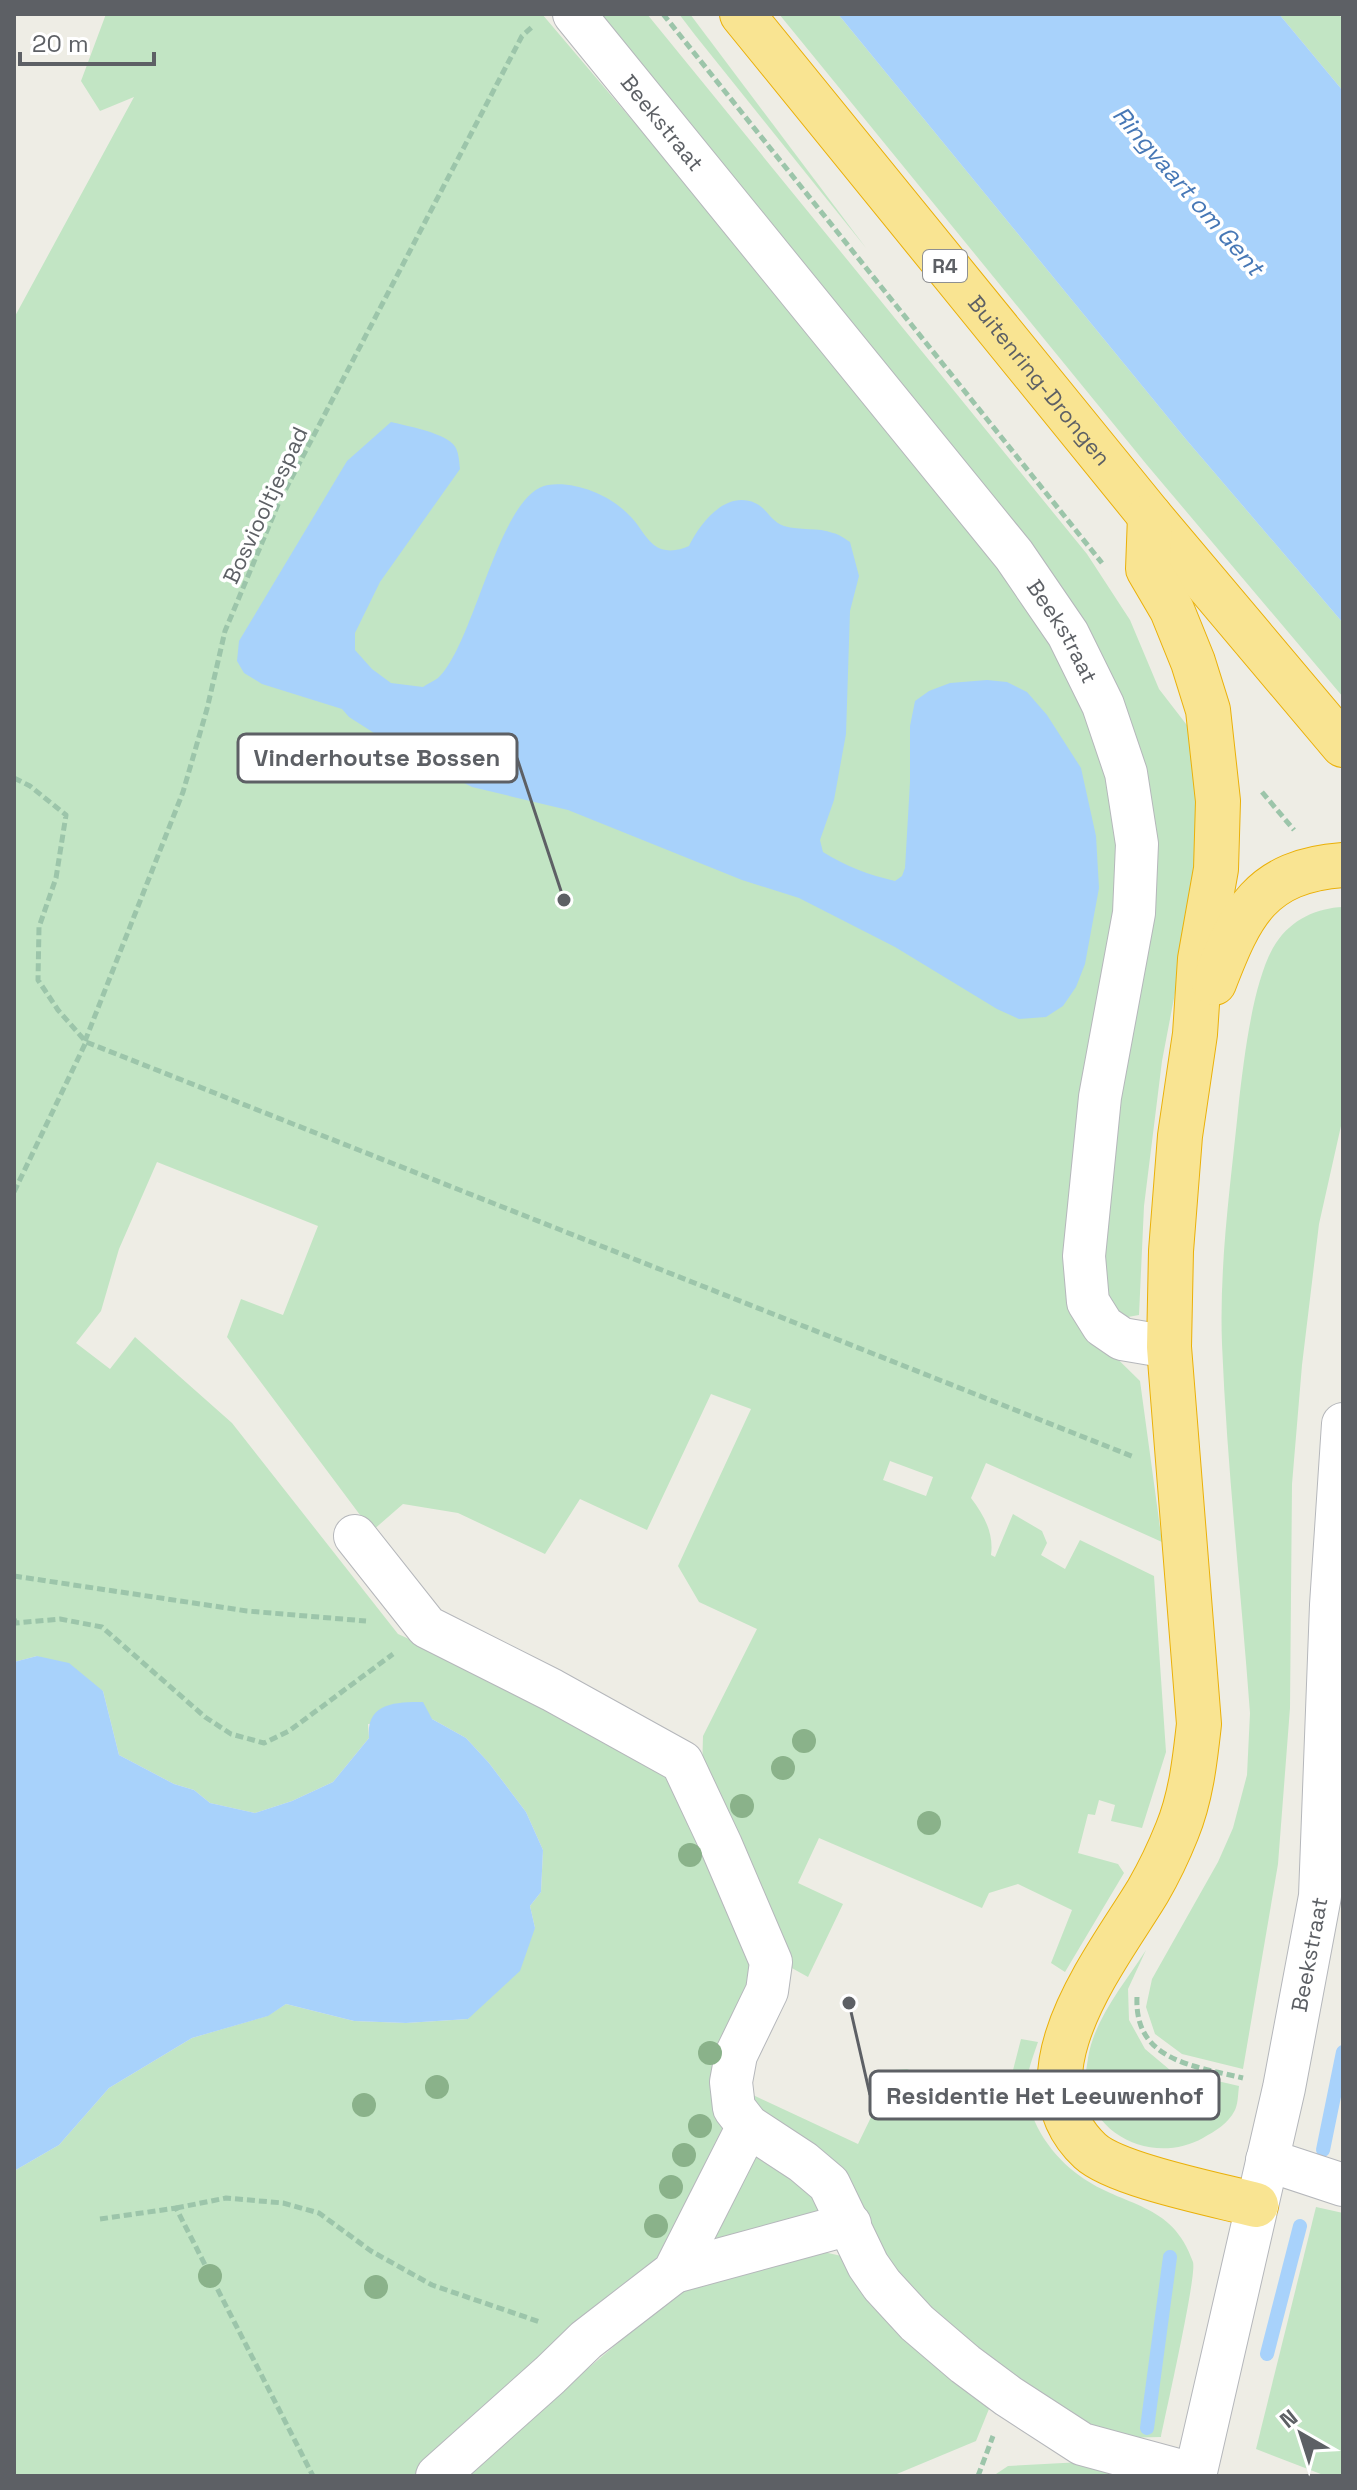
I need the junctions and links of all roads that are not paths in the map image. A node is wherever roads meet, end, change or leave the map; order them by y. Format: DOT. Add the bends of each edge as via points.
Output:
graph roads {
  1 [pos="574,14"];
  2 [pos="742,14"];
  3 [pos="1150,516"];
  4 [pos="1343,745"];
  5 [pos="1343,865"];
  6 [pos="1195,1034"];
  7 [pos="1169,1347"];
  8 [pos="1343,1424"];
  9 [pos="355,1536"];
  10 [pos="748,2126"];
  11 [pos="1267,2160"];
  12 [pos="1343,2185"];
  13 [pos="1256,2205"];
  14 [pos="850,2224"];
  15 [pos="674,2272"];
  16 [pos="437,2476"];
  17 [pos="1196,2476"];
  1 -- 7 [label="street, Beekstraat" via="1014,555 1068,634 1103,705 1126,773 1137,844 1134,913 1099,1113 1084,1256 1088,1302 1103,1326 1122,1339"];
  2 -- 3 [label="highway, Buitenring-Drongen / R4"];
  3 -- 4 [label="highway, Buitenring-Drongen / R4"];
  3 -- 6 [label="highway" via="1148,569 1172,610 1208,710 1218,801 1216,869 1200,959"];
  5 -- 6 [label="highway" via="1283,879 1255,901 1234,932"];
  6 -- 7 [label="highway" via="1179,1150"];
  7 -- 13 [label="highway" via="1199,1724 1193,1777 1178,1828 1151,1887 1083,1995 1062,2055 1059,2088 1070,2124 1091,2152 1133,2172"];
  8 -- 11 [label="street, Beekstraat" via="1320,1896"];
  9 -- 10 [label="street" via="427,1627 682,1762 771,1962 767,1991 736,2055 731,2082 734,2108"];
  10 -- 14 [label="street" via="829,2184"];
  10 -- 15 [label="street"];
  11 -- 12 [label="street"];
  11 -- 13 [label="street, Beekstraat"];
  13 -- 17 [label="street, Beekstraat"];
  14 -- 15 [label="street"];
  14 -- 17 [label="street" via="882,2285 917,2323 1008,2396 1082,2444"];
  15 -- 16 [label="street" via="586,2340"];
}
